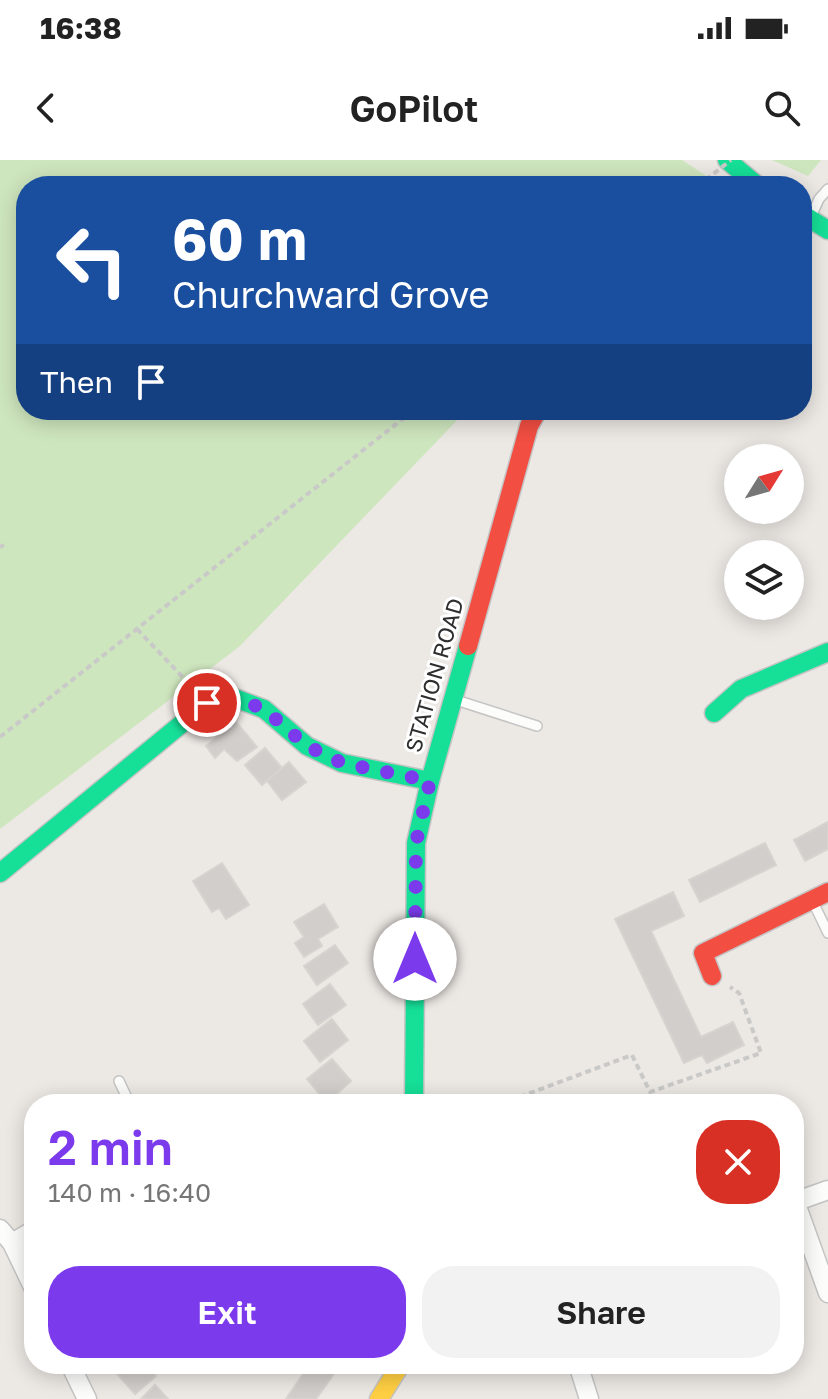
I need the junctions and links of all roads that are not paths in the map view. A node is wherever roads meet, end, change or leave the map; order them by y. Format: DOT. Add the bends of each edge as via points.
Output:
graph roads {
  1 [pos="729,160"];
  2 [pos="747,176"];
  3 [pos="828,189"];
  4 [pos="812,209"];
  5 [pos="532,420"];
  6 [pos="828,652"];
  7 [pos="453,699"];
  8 [pos="714,713"];
  9 [pos="537,726"];
  10 [pos="430,781"];
  11 [pos="0,873"];
  12 [pos="820,896"];
  13 [pos="828,933"];
  14 [pos="712,976"];
  15 [pos="119,1081"];
  16 [pos="125,1094"];
  17 [pos="414,1094"];
  18 [pos="828,1190"];
  19 [pos="804,1198"];
  20 [pos="804,1229"];
  21 [pos="6,1236"];
  22 [pos="24,1270"];
  23 [pos="828,1293"];
  24 [pos="75,1374"];
  25 [pos="395,1374"];
  26 [pos="581,1374"];
  27 [pos="87,1399"];
  28 [pos="379,1399"];
  29 [pos="589,1399"];
  1 -- 2 [label="street"];
  3 -- 4 [label="lane"];
  5 -- 7 [label="street, STATION ROAD"];
  6 -- 8 [label="street" via="741,689"];
  7 -- 9 [label="lane"];
  7 -- 10 [label="street, STATION ROAD"];
  10 -- 11 [label="street" via="342,763 307,746 264,709 232,697 207,703"];
  10 -- 17 [label="street, STATION ROAD" via="416,843"];
  12 -- 13 [label="lane"];
  12 -- 14 [label="street" via="703,953"];
  15 -- 16 [label="lane"];
  18 -- 19 [label="street"];
  20 -- 23 [label="street"];
  21 -- 22 [label="street"];
  24 -- 27 [label="street"];
  25 -- 28 [label="street"];
  26 -- 29 [label="street"];
}
